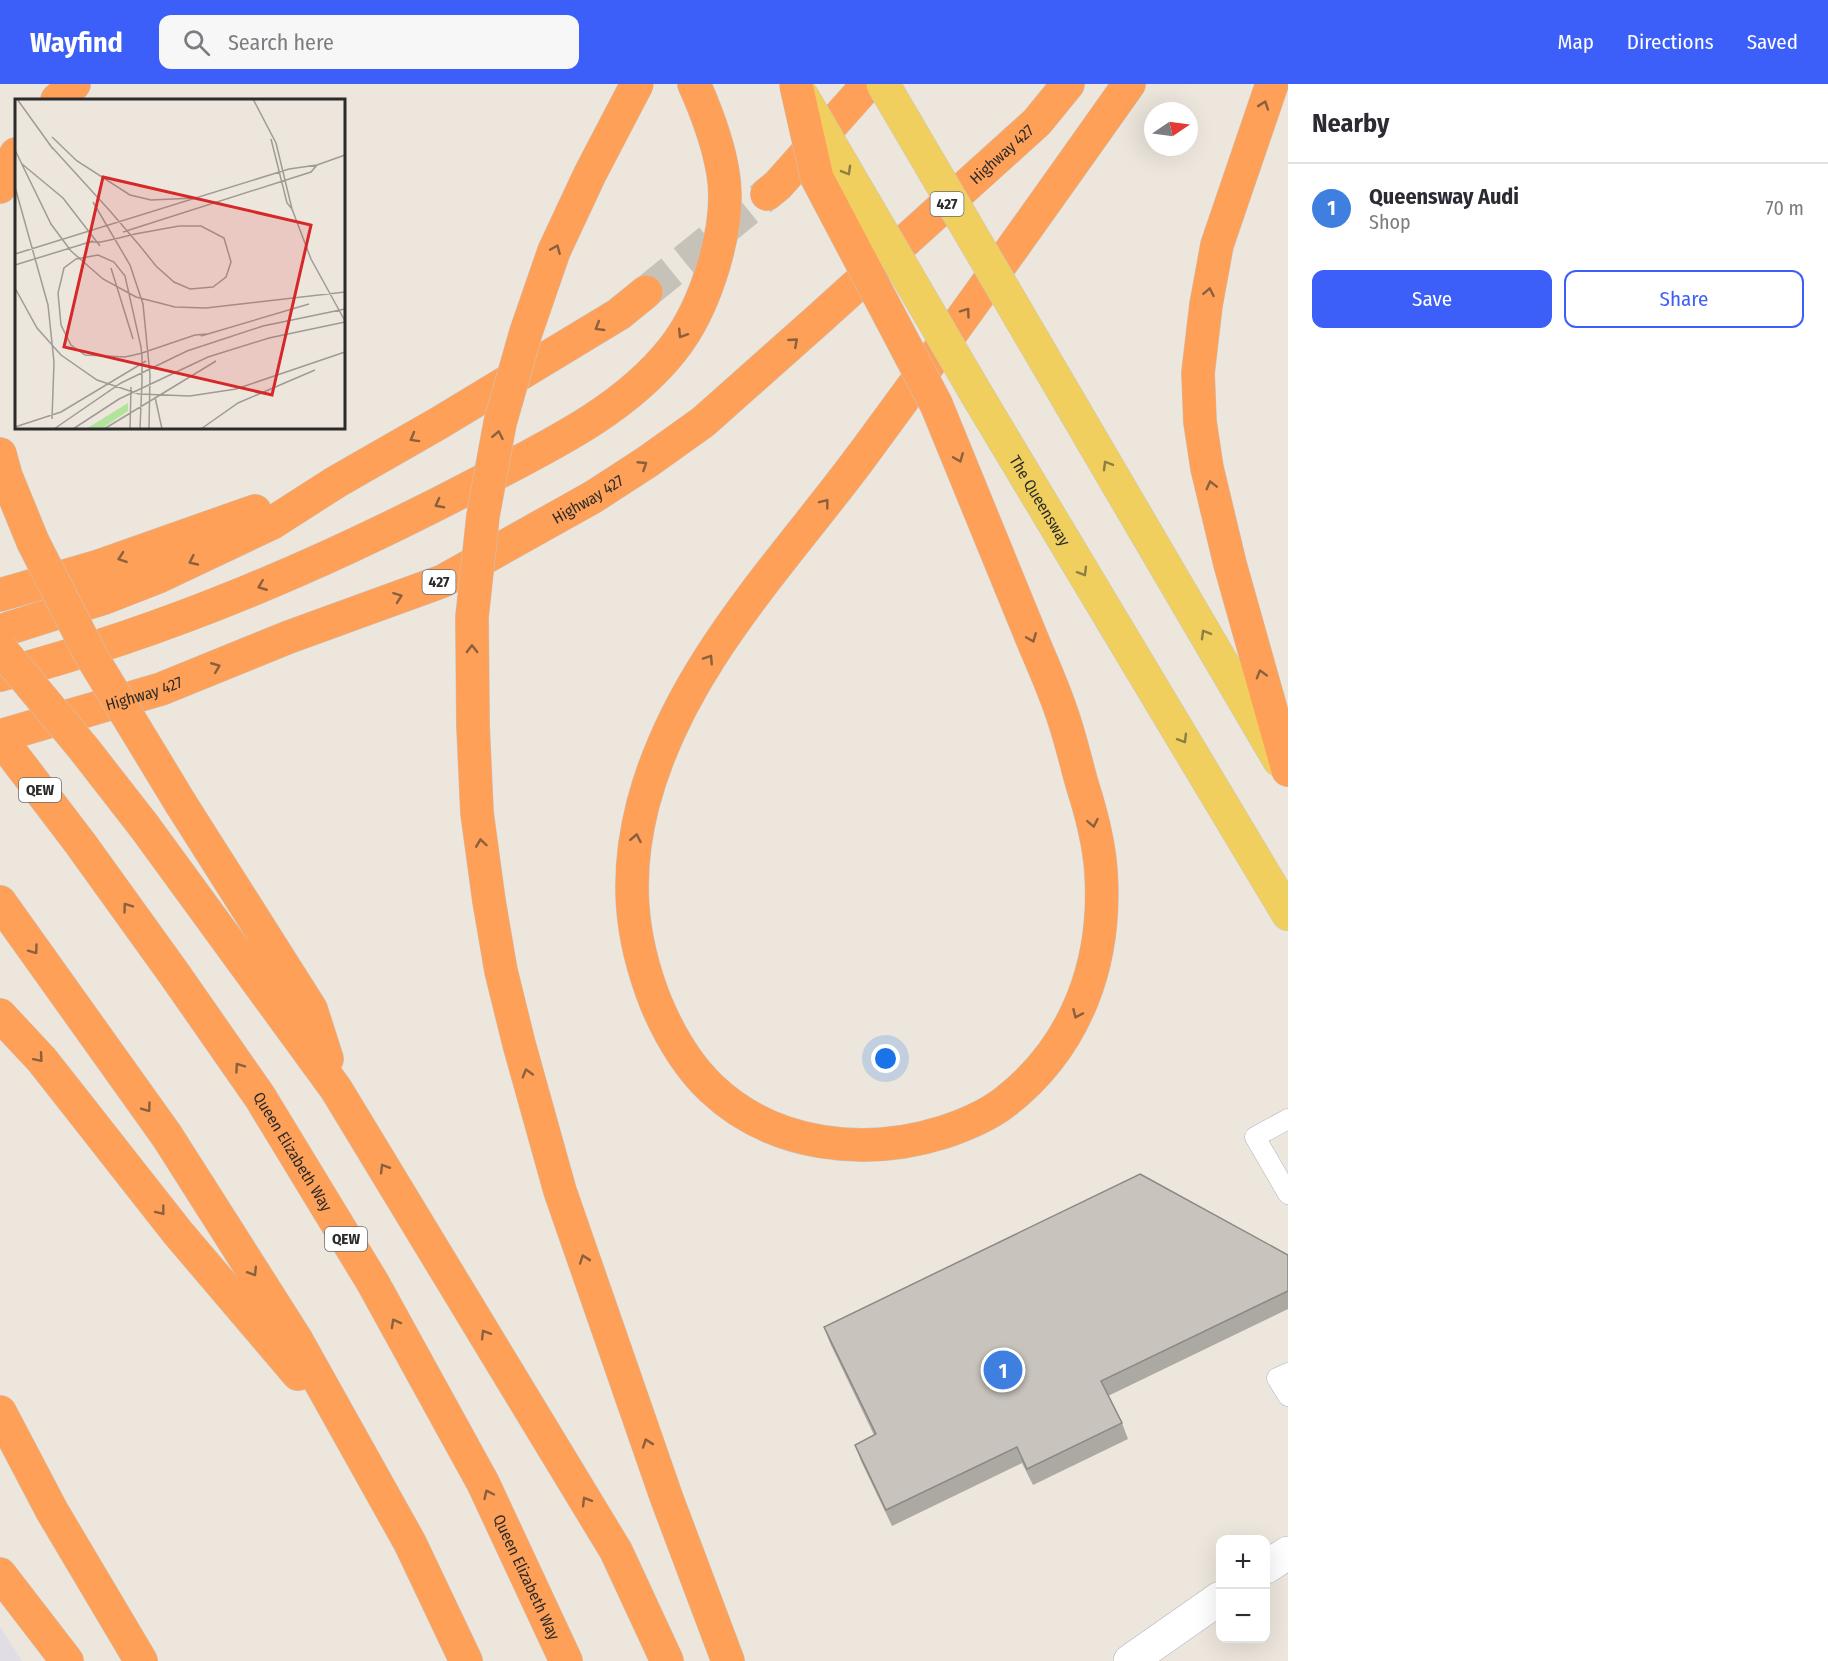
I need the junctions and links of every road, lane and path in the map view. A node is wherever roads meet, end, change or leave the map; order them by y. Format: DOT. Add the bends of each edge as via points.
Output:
graph roads {
  1 [pos="74,84"];
  2 [pos="637,84"];
  3 [pos="694,84"];
  4 [pos="796,84"];
  5 [pos="868,84"];
  6 [pos="883,84"];
  7 [pos="1068,84"];
  8 [pos="1129,84"];
  9 [pos="1272,84"];
  10 [pos="58,99"];
  11 [pos="15,156"];
  12 [pos="0,187"];
  13 [pos="767,194"];
  14 [pos="646,292"];
  15 [pos="0,454"];
  16 [pos="336,482"];
  17 [pos="0,595"];
  18 [pos="0,631"];
  19 [pos="0,648"];
  20 [pos="0,675"];
  21 [pos="0,737"];
  22 [pos="1288,773"];
  23 [pos="0,902"];
  24 [pos="1288,914"];
  25 [pos="0,1015"];
  26 [pos="336,1089"];
  27 [pos="1288,1119"];
  28 [pos="1288,1194"];
  29 [pos="1288,1373"];
  30 [pos="1288,1396"];
  31 [pos="0,1412"];
  32 [pos="353,1440"];
  33 [pos="0,1574"];
  34 [pos="1216,1601"];
  35 [pos="67,1661"];
  36 [pos="141,1661"];
  37 [pos="466,1661"];
  38 [pos="566,1661"];
  39 [pos="667,1661"];
  40 [pos="728,1661"];
  41 [pos="1130,1661"];
  1 -- 10 [label="highway"];
  40 -- 2 [label="highway, one-way, bridge" via="560,1191 501,971 477,813 472,617 483,516 500,423 533,311 559,241"];
  3 -- 20 [label="highway, one-way" via="710,120 724,174 721,233 699,305 674,348 656,369 616,403 574,430 353,546 272,582 111,642"];
  4 -- 8 [label="highway, one-way, bridge" via="817,178 936,404 1061,708 1101,869 1101,921 1094,963 1070,1030 1050,1057 1004,1102 981,1118 920,1139 863,1146 805,1139 778,1131 731,1105 708,1085 683,1054 665,1024 646,978 635,936 631,897 634,844 655,764 700,673 740,612 856,463"];
  4 -- 24 [label="main road, The Queensway, one-way, bridge"];
  5 -- 13 [label="highway"];
  22 -- 6 [label="main road, one-way, bridge"];
  21 -- 7 [label="highway, Highway 427 / 427, one-way" via="160,689 443,580 593,497 703,422 1037,122"];
  22 -- 9 [label="highway, one-way" via="1206,468 1198,373 1217,245"];
  11 -- 12 [label="highway"];
  14 -- 16 [label="highway, one-way" via="619,315"];
  15 -- 26 [label="highway, bridge" via="33,542 90,654 310,1009"];
  16 -- 17 [label="highway, one-way" via="99,566"];
  16 -- 18 [label="highway, one-way" via="272,524 158,577"];
  19 -- 26 [label="highway, bridge" via="144,826"];
  38 -- 21 [label="highway, Queen Elizabeth Way / QEW, one-way" via="483,1483 373,1283 260,1097"];
  23 -- 32 [label="highway, one-way" via="167,1136 296,1339"];
  25 -- 32 [label="highway, one-way" via="42,1060 178,1233"];
  39 -- 26 [label="highway, one-way" via="616,1551"];
  27 -- 28 [label="lane" via="1255,1137"];
  29 -- 30 [label="lane" via="1277,1378"];
  31 -- 36 [label="highway" via="52,1511"];
  32 -- 37 [label="highway" via="410,1543"];
  33 -- 35 [label="highway"];
  34 -- 41 [label="main road"];
}
